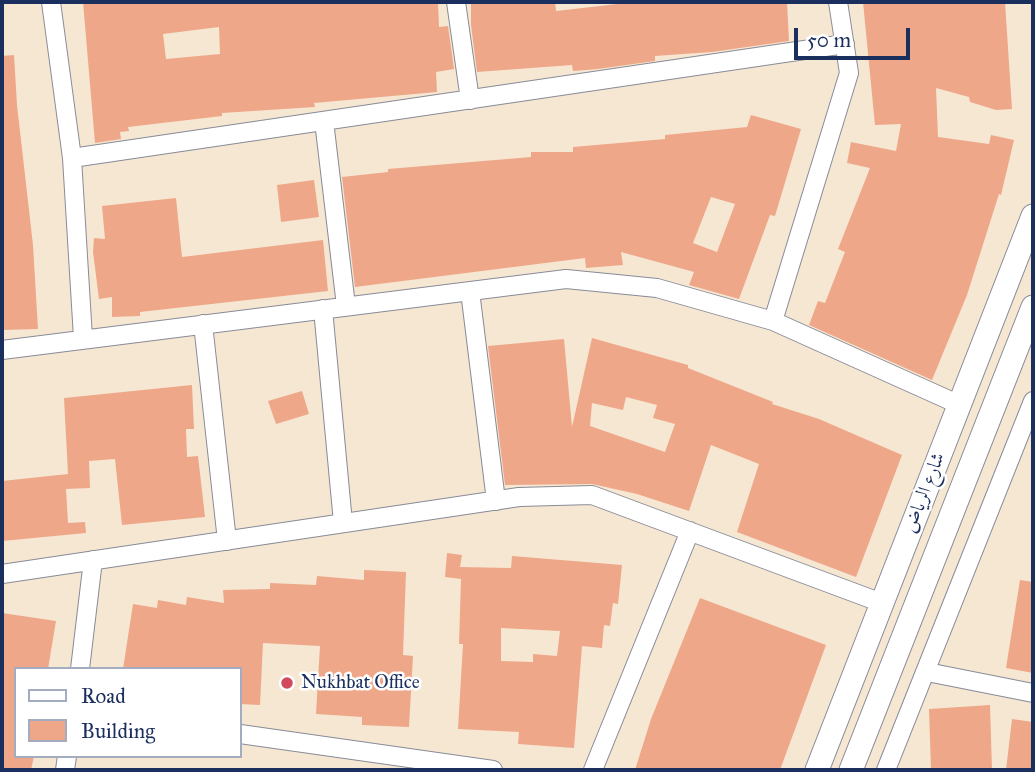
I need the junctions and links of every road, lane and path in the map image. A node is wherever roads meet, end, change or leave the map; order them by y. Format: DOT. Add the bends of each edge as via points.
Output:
graph roads {
  1 [pos="51,2"];
  2 [pos="456,2"];
  3 [pos="838,2"];
  4 [pos="845,44"];
  5 [pos="470,100"];
  6 [pos="324,121"];
  7 [pos="72,158"];
  8 [pos="1033,216"];
  9 [pos="470,291"];
  10 [pos="346,306"];
  11 [pos="1033,307"];
  12 [pos="323,309"];
  13 [pos="773,321"];
  14 [pos="202,324"];
  15 [pos="83,338"];
  16 [pos="2,350"];
  17 [pos="960,405"];
  18 [pos="1031,412"];
  19 [pos="496,500"];
  20 [pos="343,523"];
  21 [pos="690,531"];
  22 [pos="227,541"];
  23 [pos="93,560"];
  24 [pos="2,574"];
  25 [pos="882,603"];
  26 [pos="80,667"];
  27 [pos="927,672"];
  28 [pos="1033,693"];
  29 [pos="242,734"];
  30 [pos="493,770"];
  31 [pos="593,770"];
  32 [pos="817,770"];
  33 [pos="850,770"];
  34 [pos="886,770"];
  1 -- 7 [label="street"];
  2 -- 5 [label="street"];
  3 -- 4 [label="street"];
  4 -- 5 [label="street"];
  4 -- 13 [label="street" via="849,73 839,112"];
  5 -- 6 [label="street"];
  6 -- 7 [label="street"];
  6 -- 10 [label="street"];
  7 -- 15 [label="street"];
  8 -- 17 [label="main road, شارع الرياض"];
  9 -- 10 [label="street"];
  9 -- 13 [label="street" via="566,279 657,288"];
  9 -- 19 [label="street"];
  10 -- 12 [label="street"];
  11 -- 33 [label="main road, شارع الرياض"];
  12 -- 14 [label="street"];
  12 -- 20 [label="street"];
  13 -- 17 [label="street"];
  14 -- 15 [label="street"];
  14 -- 22 [label="street"];
  15 -- 16 [label="street"];
  17 -- 25 [label="main road, شارع الرياض"];
  18 -- 27 [label="street"];
  19 -- 20 [label="street"];
  19 -- 21 [label="street" via="592,495"];
  20 -- 22 [label="street"];
  21 -- 25 [label="street"];
  21 -- 31 [label="street"];
  22 -- 23 [label="street"];
  23 -- 24 [label="street"];
  23 -- 26 [label="street"];
  25 -- 32 [label="main road, شارع الرياض"];
  27 -- 28 [label="street"];
  27 -- 34 [label="street"];
  29 -- 30 [label="street"];
}
